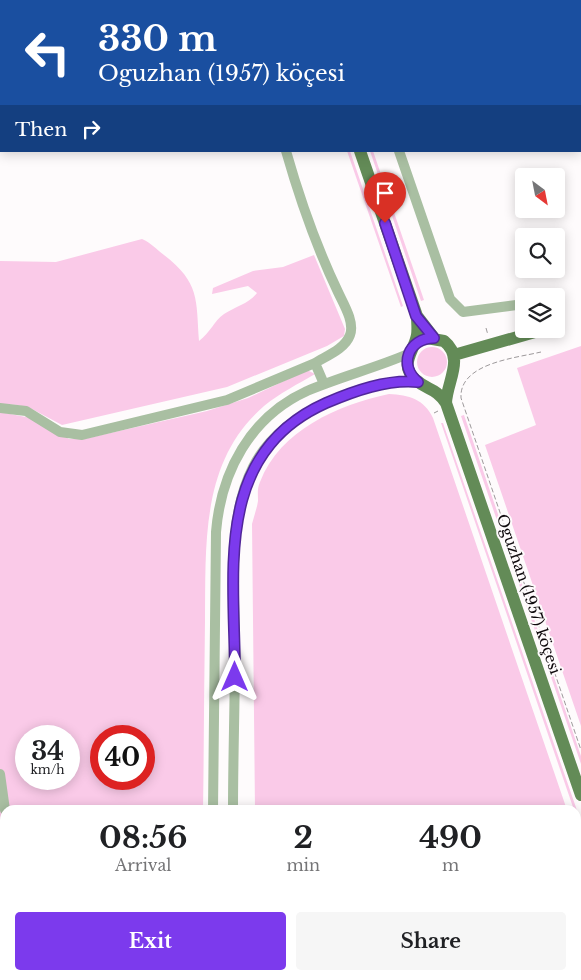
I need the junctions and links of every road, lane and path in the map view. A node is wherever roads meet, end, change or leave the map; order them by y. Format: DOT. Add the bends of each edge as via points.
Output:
graph roads {
  1 [pos="286,152"];
  2 [pos="360,152"];
  3 [pos="399,152"];
  4 [pos="515,305"];
  5 [pos="416,316"];
  6 [pos="515,337"];
  7 [pos="434,338"];
  8 [pos="411,349"];
  9 [pos="541,352"];
  10 [pos="454,355"];
  11 [pos="315,363"];
  12 [pos="452,375"];
  13 [pos="324,384"];
  14 [pos="423,384"];
  15 [pos="446,403"];
  16 [pos="0,408"];
  17 [pos="581,750"];
  18 [pos="0,774"];
  19 [pos="581,795"];
  20 [pos="4,805"];
  21 [pos="214,805"];
  22 [pos="233,805"];
  1 -- 11 [label="street" via="312,232 351,327 346,342"];
  2 -- 5 [label="main road, Oguzhan (1957) köçesi"];
  3 -- 4 [label="street" via="445,288 454,304 463,312"];
  5 -- 7 [label="main road, Oguzhan (1957) köçesi"];
  5 -- 8 [label="main road, Oguzhan (1957) köçesi" via="418,334"];
  6 -- 10 [label="main road"];
  7 -- 8 [label="main road" via="423,339"];
  7 -- 10 [label="main road, Oguzhan (1957) köçesi" via="448,344"];
  8 -- 13 [label="street" via="382,365"];
  8 -- 14 [label="main road, Oguzhan (1957) köçesi" via="408,370"];
  9 -- 17 [label="path" via="477,370 466,381 461,398"];
  10 -- 12 [label="main road"];
  11 -- 13 [label="street"];
  11 -- 16 [label="street" via="227,400 82,435 60,432 26,411"];
  12 -- 14 [label="main road" via="444,382"];
  12 -- 15 [label="main road"];
  13 -- 21 [label="street" via="290,401 259,425 236,458 223,490 216,523 214,576"];
  14 -- 15 [label="main road, Oguzhan (1957) köçesi" via="437,392"];
  14 -- 22 [label="street" via="396,383 370,388 314,408 278,433 250,474 240,505 234,566"];
  15 -- 19 [label="main road, Oguzhan (1957) köçesi"];
  18 -- 20 [label="street"];
}
